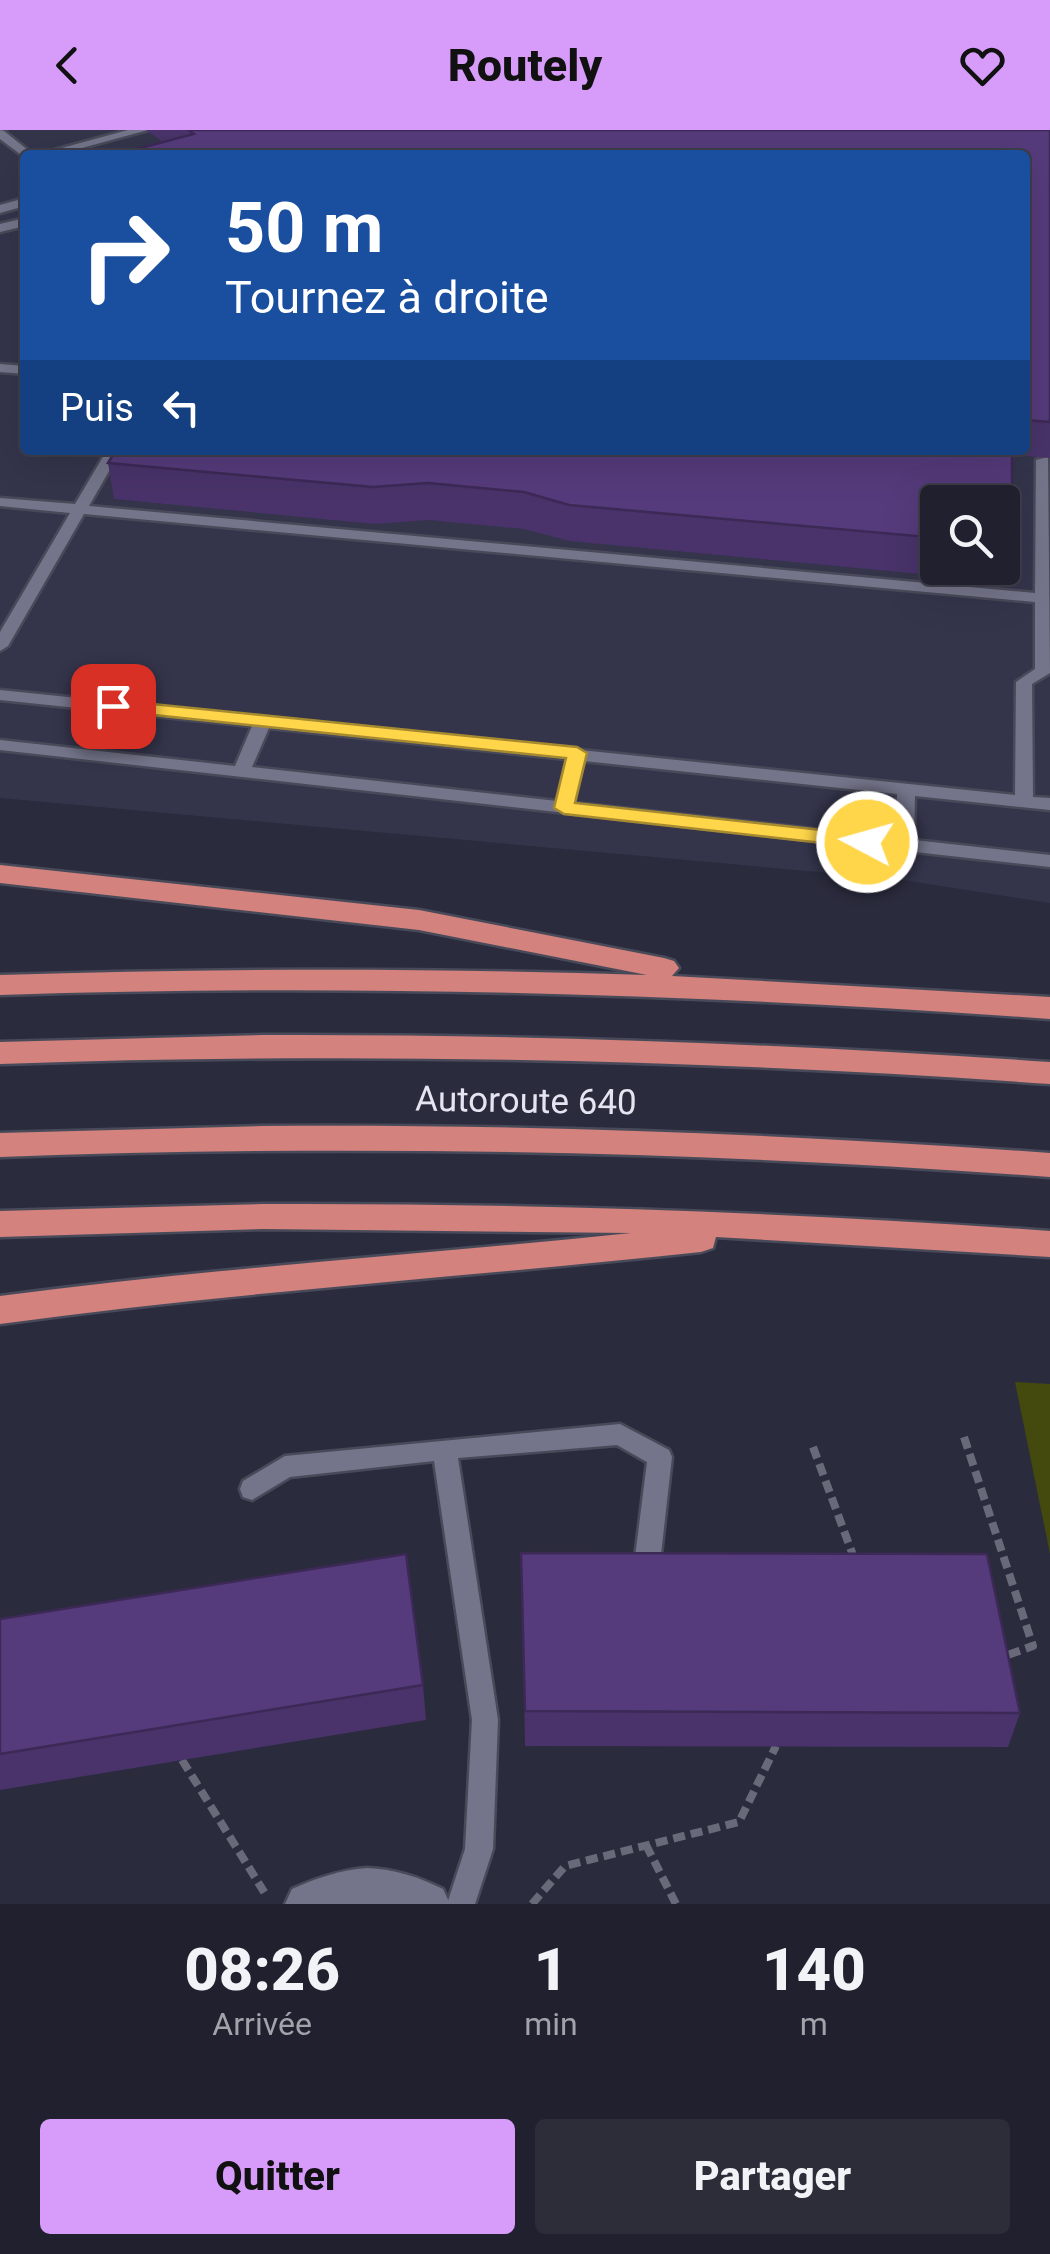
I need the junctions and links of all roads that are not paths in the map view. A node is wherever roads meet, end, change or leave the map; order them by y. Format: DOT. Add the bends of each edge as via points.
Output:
graph roads {
  1 [pos="74,130"];
  2 [pos="142,130"];
  3 [pos="0,133"];
  4 [pos="92,143"];
  5 [pos="22,150"];
  6 [pos="63,150"];
  7 [pos="102,150"];
  8 [pos="111,455"];
  9 [pos="1044,460"];
  10 [pos="0,502"];
  11 [pos="80,509"];
  12 [pos="1046,520"];
  13 [pos="1043,598"];
  14 [pos="0,646"];
  15 [pos="1047,671"];
  16 [pos="0,695"];
  17 [pos="263,721"];
  18 [pos="0,745"];
  19 [pos="577,753"];
  20 [pos="241,772"];
  21 [pos="906,788"];
  22 [pos="1024,801"];
  23 [pos="1050,804"];
  24 [pos="564,808"];
  25 [pos="905,846"];
  26 [pos="1050,862"];
  27 [pos="0,874"];
  28 [pos="0,985"];
  29 [pos="770,988"];
  30 [pos="1050,1008"];
  31 [pos="0,1053"];
  32 [pos="1050,1072"];
  33 [pos="0,1145"];
  34 [pos="1050,1165"];
  35 [pos="0,1224"];
  36 [pos="809,1228"];
  37 [pos="1050,1244"];
  38 [pos="0,1310"];
  39 [pos="444,1449"];
  40 [pos="252,1489"];
  41 [pos="644,1590"];
  42 [pos="307,1904"];
  43 [pos="428,1904"];
  44 [pos="461,1904"];
  1 -- 4 [label="lane"];
  2 -- 4 [label="lane"];
  3 -- 5 [label="lane"];
  4 -- 6 [label="lane"];
  4 -- 7 [label="lane"];
  8 -- 11 [label="lane"];
  9 -- 12 [label="lane"];
  10 -- 11 [label="lane"];
  11 -- 13 [label="lane"];
  11 -- 14 [label="lane"];
  12 -- 13 [label="lane"];
  13 -- 15 [label="lane"];
  15 -- 22 [label="lane" via="1024,682"];
  16 -- 17 [label="lane"];
  17 -- 19 [label="lane"];
  17 -- 20 [label="lane"];
  18 -- 20 [label="lane"];
  19 -- 21 [label="lane"];
  19 -- 24 [label="lane"];
  20 -- 24 [label="lane"];
  21 -- 22 [label="lane"];
  21 -- 25 [label="lane"];
  22 -- 23 [label="lane"];
  24 -- 25 [label="lane"];
  25 -- 26 [label="lane"];
  27 -- 29 [label="highway" via="419,920"];
  28 -- 29 [label="highway" via="413,977"];
  29 -- 30 [label="highway"];
  31 -- 32 [label="highway, Autoroute 640" via="523,1048"];
  33 -- 34 [label="highway, Autoroute 640" via="570,1138"];
  35 -- 36 [label="highway" via="380,1215"];
  36 -- 37 [label="highway"];
  36 -- 38 [label="highway" via="180,1286"];
  39 -- 40 [label="lane" via="284,1466"];
  39 -- 41 [label="lane" via="620,1434 660,1457"];
  39 -- 44 [label="lane" via="485,1720 479,1849"];
  42 -- 43 [label="street" via="369,1889"];
}
